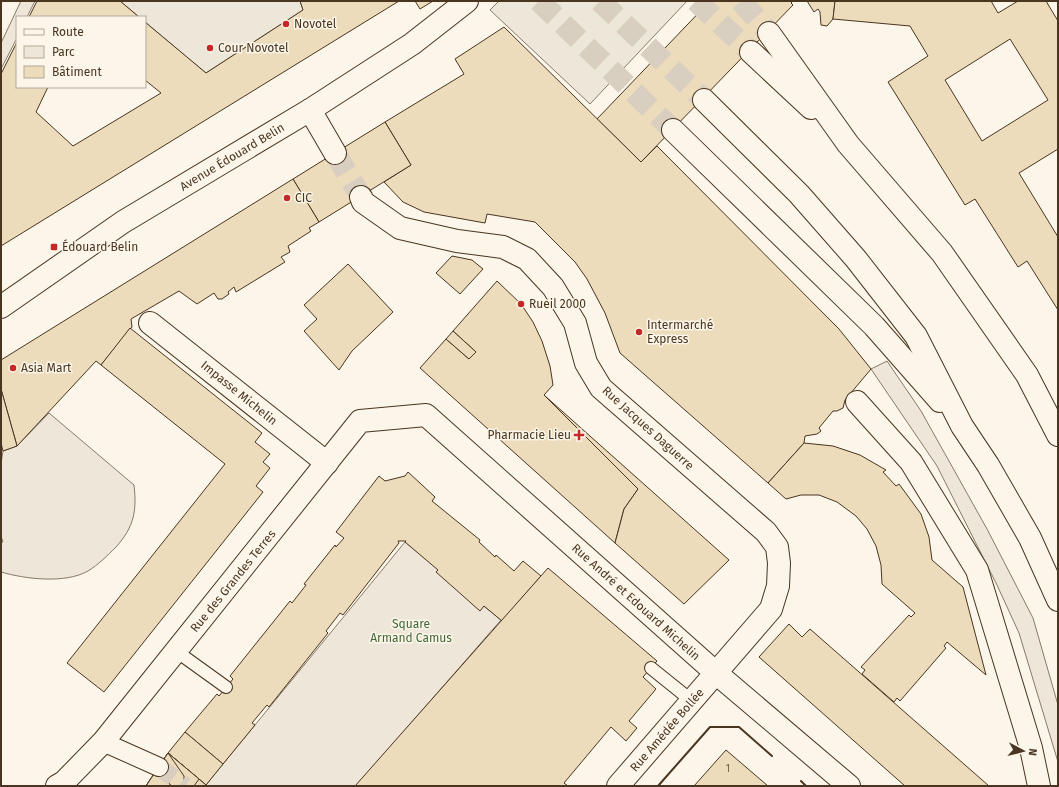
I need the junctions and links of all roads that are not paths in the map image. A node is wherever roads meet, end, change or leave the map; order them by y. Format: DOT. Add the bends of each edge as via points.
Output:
graph roads {
  1 [pos="465,4"];
  2 [pos="769,33"];
  3 [pos="751,52"];
  4 [pos="704,100"];
  5 [pos="310,110"];
  6 [pos="673,130"];
  7 [pos="848,144"];
  8 [pos="335,153"];
  9 [pos="361,197"];
  10 [pos="1,307"];
  11 [pos="150,322"];
  12 [pos="856,402"];
  13 [pos="426,415"];
  14 [pos="962,426"];
  15 [pos="1058,435"];
  16 [pos="327,463"];
  17 [pos="1058,600"];
  18 [pos="176,651"];
  19 [pos="651,668"];
  20 [pos="716,673"];
  21 [pos="226,687"];
  22 [pos="692,701"];
  23 [pos="104,742"];
  24 [pos="159,767"];
  25 [pos="57,786"];
  26 [pos="618,786"];
  27 [pos="849,786"];
  28 [pos="1039,786"];
  1 -- 5 [label="main road, Avenue Édouard Belin" via="412,44"];
  2 -- 7 [label="main road"];
  3 -- 7 [label="main road"];
  4 -- 14 [label="main road" via="800,194 856,259 916,336"];
  5 -- 8 [label="main road"];
  5 -- 10 [label="main road, Avenue Édouard Belin" via="123,222"];
  6 -- 14 [label="main road" via="874,326"];
  7 -- 15 [label="main road" via="942,253 1027,374"];
  9 -- 20 [label="main road, Rue Jacques Daguerre" via="363,202 400,228 457,241 503,247 527,259 553,287 575,324 586,363 602,388 770,537 777,547 779,563 778,586 771,609"];
  11 -- 16 [label="main road, Impasse Michelin"];
  12 -- 28 [label="main road" via="911,462 977,570 1031,748"];
  13 -- 16 [label="main road, Rue des Grandes Terres" via="360,421"];
  13 -- 20 [label="main road, Rue André et Edouard Michelin"];
  14 -- 17 [label="main road" via="1030,538"];
  16 -- 18 [label="main road, Rue des Grandes Terres"];
  18 -- 21 [label="lane"];
  18 -- 23 [label="main road, Rue des Grandes Terres"];
  19 -- 22 [label="lane"];
  20 -- 22 [label="main road, Rue Amédée Bollée"];
  20 -- 27 [label="main road, Rue André et Edouard Michelin"];
  22 -- 26 [label="main road, Rue Amédée Bollée"];
  23 -- 24 [label="street"];
  23 -- 25 [label="main road, Rue des Grandes Terres"];
}
